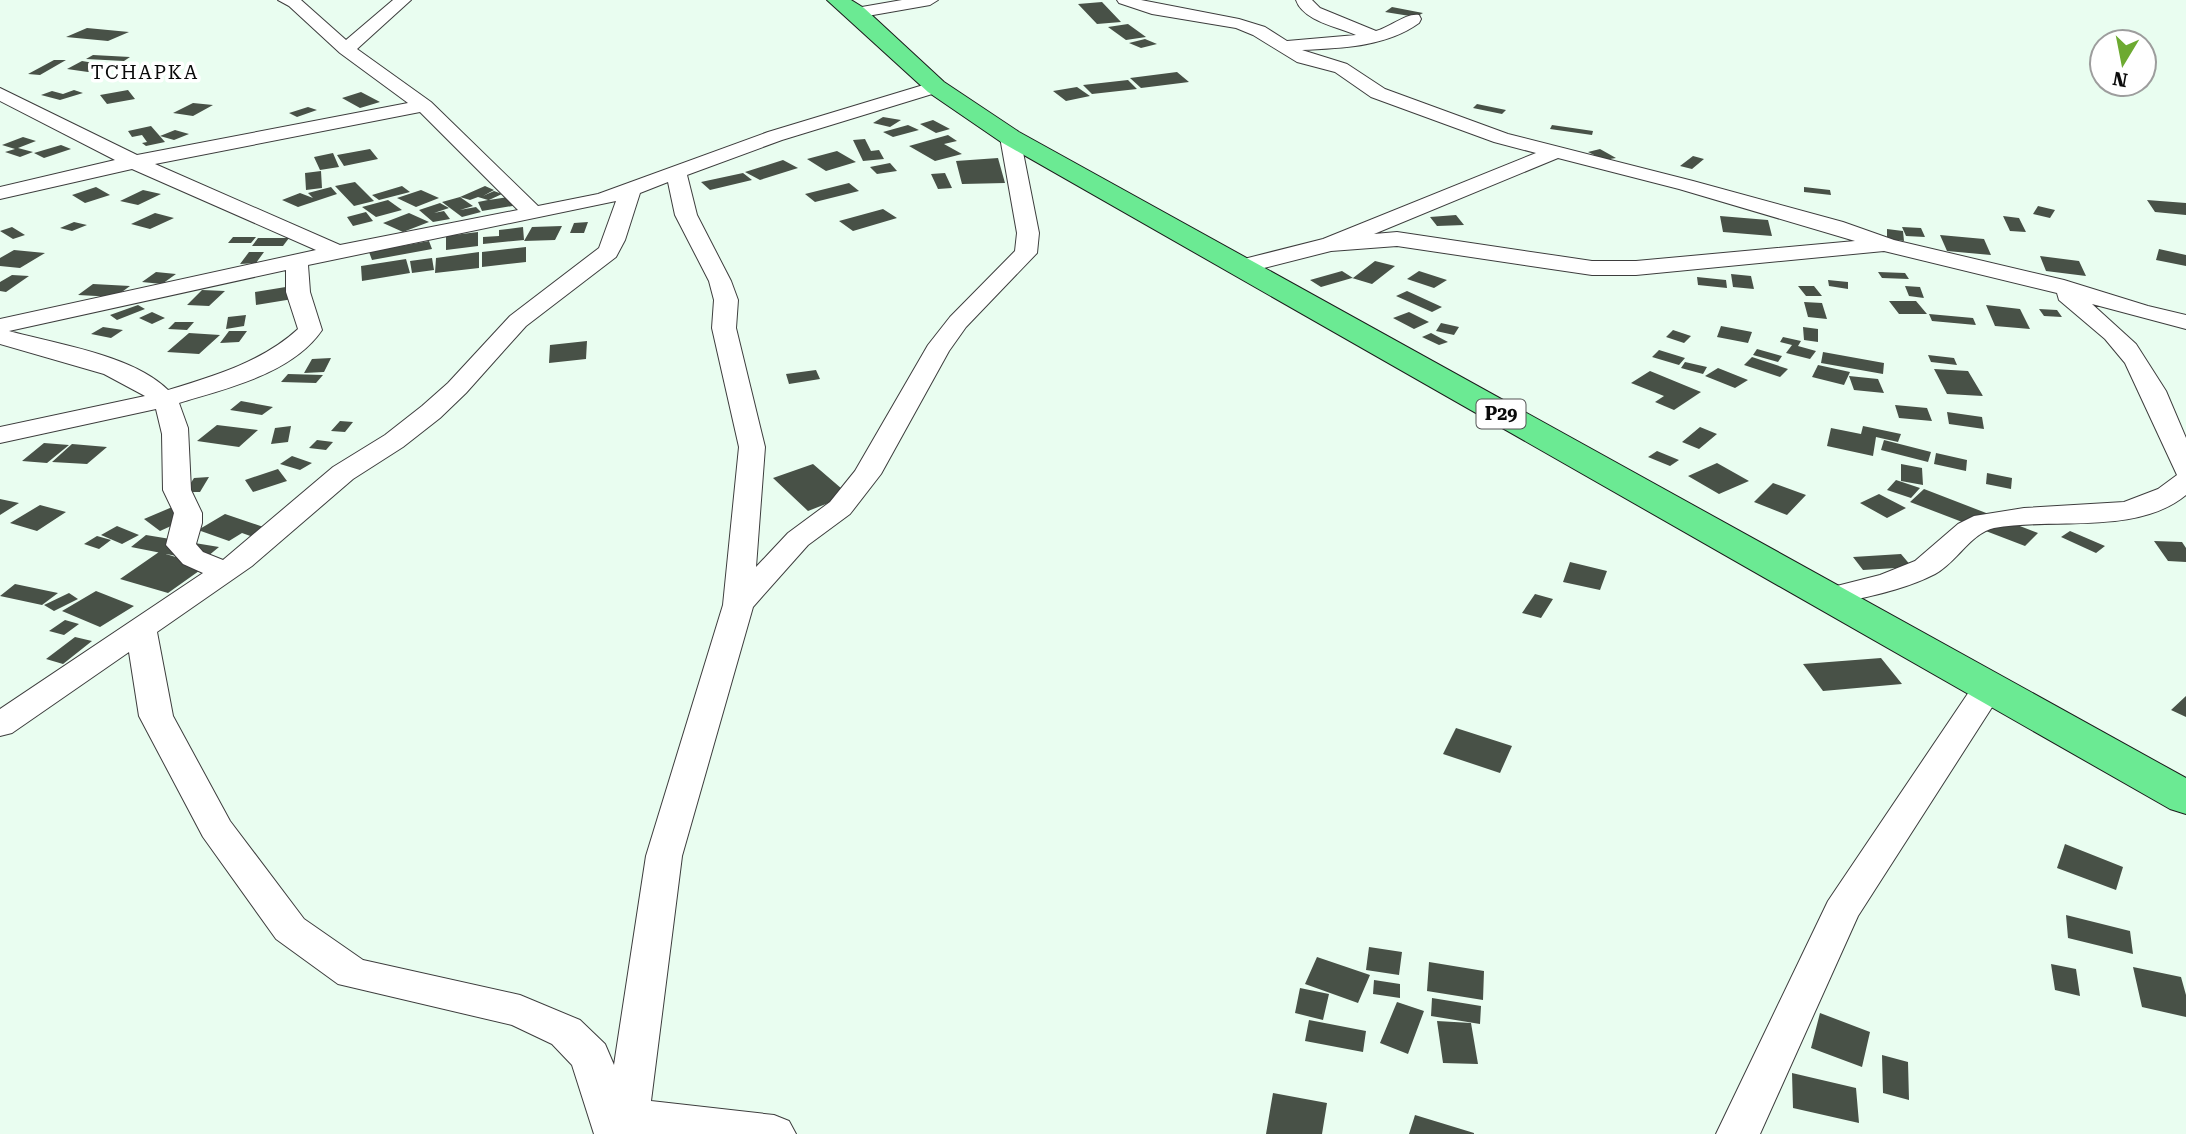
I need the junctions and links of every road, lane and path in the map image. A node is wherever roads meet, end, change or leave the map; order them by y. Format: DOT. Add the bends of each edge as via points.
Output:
graph roads {
  1 [pos="286,0"];
  2 [pos="403,0"];
  3 [pos="930,0"];
  4 [pos="1125,0"];
  5 [pos="1185,0"];
  6 [pos="1304,0"];
  7 [pos="846,7"];
  8 [pos="1152,9"];
  9 [pos="1413,19"];
  10 [pos="1375,36"];
  11 [pos="1283,46"];
  12 [pos="346,49"];
  13 [pos="936,87"];
  14 [pos="0,93"];
  15 [pos="424,106"];
  16 [pos="1010,137"];
  17 [pos="1556,152"];
  18 [pos="134,162"];
  19 [pos="676,173"];
  20 [pos="630,191"];
  21 [pos="0,193"];
  22 [pos="534,214"];
  23 [pos="1331,244"];
  24 [pos="1887,245"];
  25 [pos="338,252"];
  26 [pos="297,261"];
  27 [pos="1240,267"];
  28 [pos="2056,285"];
  29 [pos="2186,321"];
  30 [pos="0,326"];
  31 [pos="0,336"];
  32 [pos="164,399"];
  33 [pos="0,435"];
  34 [pos="2186,469"];
  35 [pos="2186,481"];
  36 [pos="225,571"];
  37 [pos="1828,597"];
  38 [pos="738,605"];
  39 [pos="141,627"];
  40 [pos="1989,687"];
  41 [pos="0,725"];
  42 [pos="2186,798"];
  43 [pos="623,1128"];
  44 [pos="774,1134"];
  45 [pos="1738,1134"];
  1 -- 12 [label="street"];
  2 -- 12 [label="street"];
  3 -- 7 [label="street"];
  4 -- 8 [label="street"];
  5 -- 8 [label="street"];
  6 -- 10 [label="street" via="1314,12"];
  7 -- 13 [label="main road, P29"];
  8 -- 11 [label="street" via="1239,24"];
  9 -- 10 [label="street"];
  10 -- 11 [label="street"];
  11 -- 17 [label="street" via="1303,58 1341,68 1378,93 1500,138"];
  12 -- 15 [label="street"];
  13 -- 16 [label="main road, P29"];
  13 -- 19 [label="street" via="775,135"];
  14 -- 18 [label="street"];
  15 -- 18 [label="street"];
  15 -- 22 [label="street"];
  16 -- 27 [label="main road, P29"];
  16 -- 38 [label="street" via="1028,233 1026,253 937,350 867,474 847,499 798,539"];
  17 -- 23 [label="street"];
  17 -- 24 [label="street"];
  18 -- 21 [label="street"];
  18 -- 25 [label="street"];
  19 -- 20 [label="street"];
  19 -- 38 [label="street" via="686,215 726,300 724,328 752,447"];
  20 -- 22 [label="street"];
  20 -- 36 [label="street" via="608,252 518,321 431,412 343,473"];
  22 -- 25 [label="street"];
  23 -- 24 [label="street" via="1397,239 1614,268"];
  23 -- 27 [label="street"];
  24 -- 28 [label="street"];
  25 -- 26 [label="street"];
  26 -- 30 [label="street"];
  26 -- 32 [label="street" via="298,292 310,324 305,337 266,362"];
  27 -- 37 [label="main road, P29"];
  28 -- 29 [label="street"];
  28 -- 34 [label="street" via="2129,352"];
  31 -- 32 [label="street" via="125,372"];
  32 -- 33 [label="street"];
  32 -- 36 [label="street" via="174,421 179,503 188,513 181,545 194,558"];
  35 -- 37 [label="street" via="2152,505 1976,524 1927,567"];
  36 -- 39 [label="street"];
  37 -- 40 [label="main road, P29"];
  38 -- 43 [label="street" via="664,856"];
  39 -- 41 [label="street"];
  39 -- 43 [label="street" via="156,716 216,828 290,929 352,973 520,1011 566,1032 590,1056"];
  40 -- 42 [label="main road, P29"];
  40 -- 45 [label="street" via="1841,911"];
  43 -- 44 [label="street"];
}
